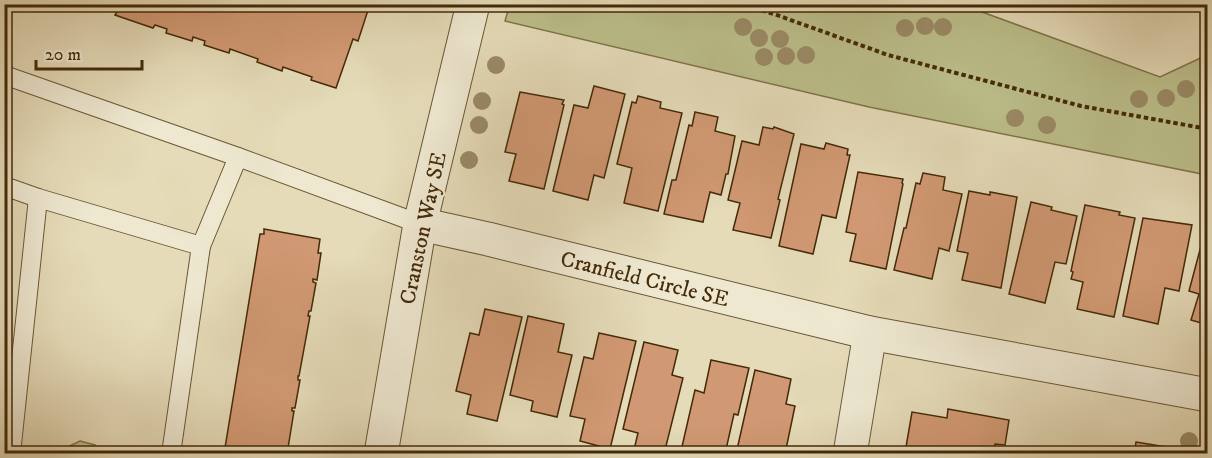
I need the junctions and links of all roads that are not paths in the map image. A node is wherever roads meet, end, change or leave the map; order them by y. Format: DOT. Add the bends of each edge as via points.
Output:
graph roads {
  1 [pos="473,4"];
  2 [pos="4,75"];
  3 [pos="238,157"];
  4 [pos="4,186"];
  5 [pos="38,198"];
  6 [pos="420,224"];
  7 [pos="201,246"];
  8 [pos="870,333"];
  9 [pos="1208,395"];
  10 [pos="11,453"];
  11 [pos="171,453"];
  12 [pos="381,453"];
  13 [pos="850,453"];
  1 -- 6 [label="street, Cranston Way SE"];
  2 -- 3 [label="lane"];
  3 -- 6 [label="lane"];
  3 -- 7 [label="lane"];
  4 -- 5 [label="lane"];
  5 -- 7 [label="lane"];
  5 -- 10 [label="lane"];
  6 -- 8 [label="street, Cranfield Circle SE"];
  6 -- 12 [label="street, Cranston Way SE"];
  7 -- 11 [label="lane"];
  8 -- 9 [label="street, Cranfield Circle SE"];
  8 -- 13 [label="street"];
}
